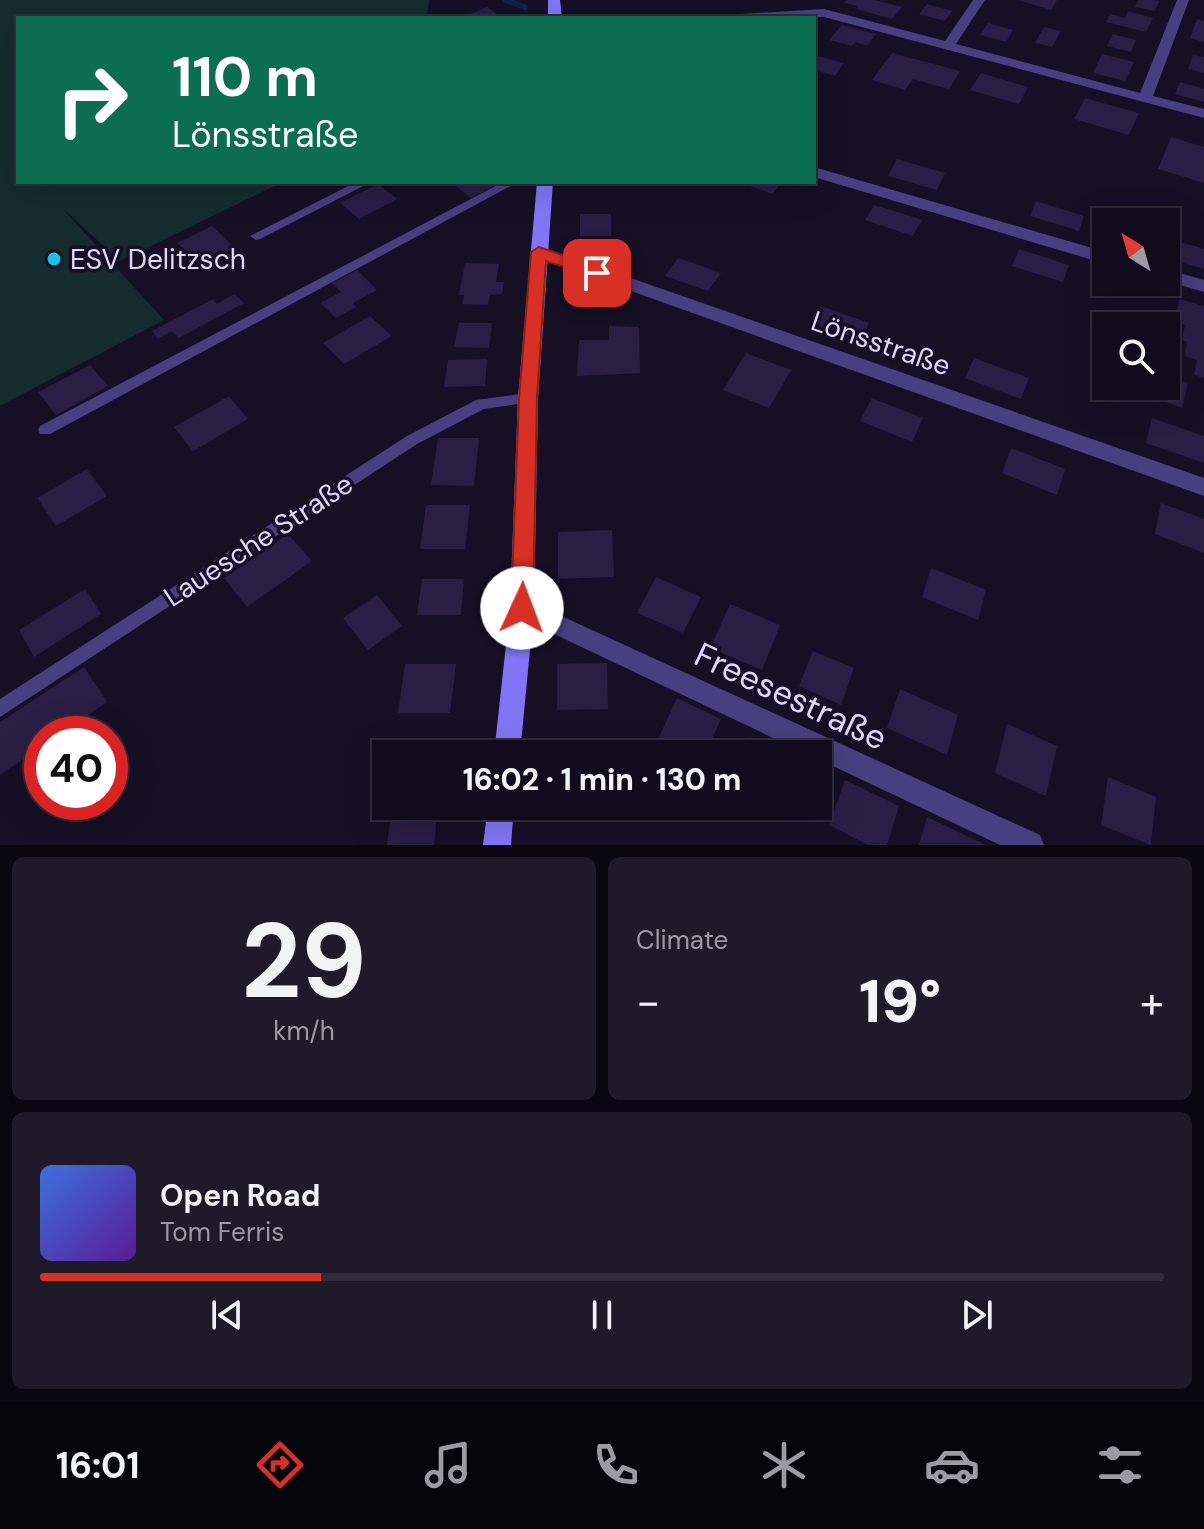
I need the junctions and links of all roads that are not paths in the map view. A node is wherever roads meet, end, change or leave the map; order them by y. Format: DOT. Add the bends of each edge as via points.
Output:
graph roads {
  1 [pos="979,0"];
  2 [pos="1183,0"];
  3 [pos="826,7"];
  4 [pos="756,16"];
  5 [pos="949,45"];
  6 [pos="1145,99"];
  7 [pos="1204,114"];
  8 [pos="816,173"];
  9 [pos="361,184"];
  10 [pos="508,184"];
  11 [pos="545,184"];
  12 [pos="256,236"];
  13 [pos="539,252"];
  14 [pos="1092,254"];
  15 [pos="1180,279"];
  16 [pos="1204,286"];
  17 [pos="528,398"];
  18 [pos="45,430"];
  19 [pos="1204,487"];
  20 [pos="522,608"];
  21 [pos="0,709"];
  22 [pos="508,740"];
  23 [pos="500,820"];
  24 [pos="497,845"];
  25 [pos="1030,845"];
  1 -- 5 [label="street"];
  2 -- 6 [label="street"];
  3 -- 4 [label="street"];
  3 -- 5 [label="street"];
  5 -- 6 [label="street"];
  6 -- 7 [label="street"];
  8 -- 14 [label="street"];
  9 -- 12 [label="lane"];
  10 -- 18 [label="lane"];
  11 -- 13 [label="street"];
  13 -- 17 [label="street"];
  13 -- 19 [label="street, Lönsstraße"];
  15 -- 16 [label="street"];
  17 -- 20 [label="street"];
  17 -- 21 [label="lane, Lauesche Straße" via="481,404 412,440"];
  20 -- 22 [label="street"];
  20 -- 25 [label="street, Freesestraße"];
  23 -- 24 [label="street"];
}
